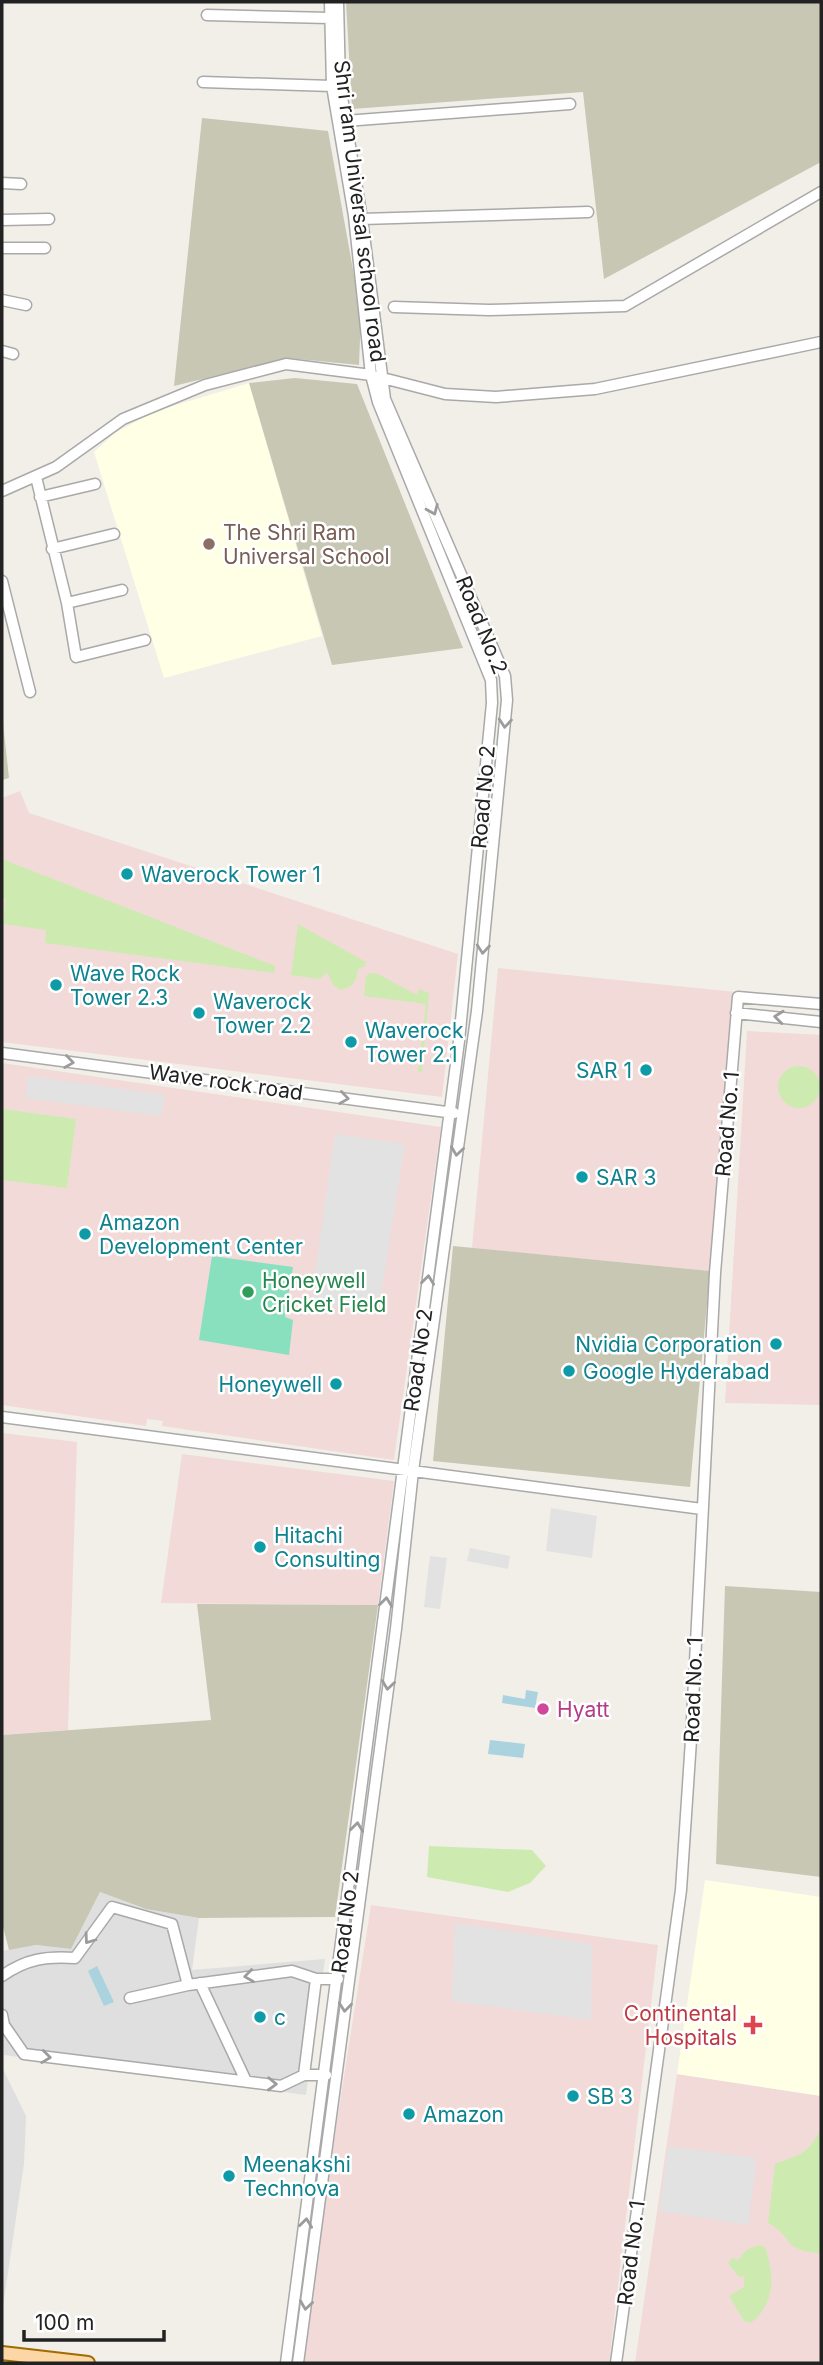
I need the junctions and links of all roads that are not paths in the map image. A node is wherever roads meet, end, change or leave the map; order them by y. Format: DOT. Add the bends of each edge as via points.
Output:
graph roads {
  1 [pos="330,2"];
  2 [pos="338,2"];
  3 [pos="206,15"];
  4 [pos="330,18"];
  5 [pos="203,82"];
  6 [pos="332,86"];
  7 [pos="570,104"];
  8 [pos="345,121"];
  9 [pos="2,183"];
  10 [pos="21,184"];
  11 [pos="821,192"];
  12 [pos="588,212"];
  13 [pos="50,219"];
  14 [pos="362,219"];
  15 [pos="2,220"];
  16 [pos="2,248"];
  17 [pos="46,248"];
  18 [pos="2,300"];
  19 [pos="26,306"];
  20 [pos="394,307"];
  21 [pos="821,342"];
  22 [pos="2,351"];
  23 [pos="13,354"];
  24 [pos="376,377"];
  25 [pos="36,477"];
  26 [pos="95,484"];
  27 [pos="2,491"];
  28 [pos="40,497"];
  29 [pos="114,534"];
  30 [pos="52,549"];
  31 [pos="2,581"];
  32 [pos="122,590"];
  33 [pos="68,603"];
  34 [pos="145,640"];
  35 [pos="30,692"];
  36 [pos="821,1004"];
  37 [pos="477,1011"];
  38 [pos="736,1013"];
  39 [pos="821,1022"];
  40 [pos="2,1053"];
  41 [pos="449,1112"];
  42 [pos="462,1114"];
  43 [pos="2,1417"];
  44 [pos="408,1470"];
  45 [pos="702,1509"];
  46 [pos="2,1976"];
  47 [pos="316,1979"];
  48 [pos="338,1979"];
  49 [pos="200,1983"];
  50 [pos="188,1985"];
  51 [pos="130,1998"];
  52 [pos="2,2015"];
  53 [pos="326,2075"];
  54 [pos="304,2076"];
  55 [pos="246,2081"];
  56 [pos="2,2353"];
  57 [pos="88,2363"];
  58 [pos="286,2363"];
  59 [pos="298,2363"];
  60 [pos="616,2363"];
  1 -- 4 [label="street, Shri ram Universal school road"];
  2 -- 8 [label="street, Shri ram Universal school road"];
  3 -- 4 [label="street"];
  4 -- 6 [label="street, Shri ram Universal school road"];
  5 -- 6 [label="street"];
  6 -- 24 [label="street, Shri ram Universal school road"];
  7 -- 8 [label="street"];
  8 -- 14 [label="street, Shri ram Universal school road"];
  9 -- 10 [label="street"];
  11 -- 20 [label="street" via="625,306"];
  12 -- 14 [label="street"];
  13 -- 15 [label="street"];
  14 -- 24 [label="street, Shri ram Universal school road"];
  16 -- 17 [label="street"];
  18 -- 19 [label="street"];
  21 -- 24 [label="street" via="595,389 496,397 410,387"];
  22 -- 23 [label="street"];
  24 -- 25 [label="street" via="286,364 205,385 123,419"];
  24 -- 37 [label="street, Road No.2, one-way" via="505,676 507,700"];
  24 -- 41 [label="street, Road No 2" via="378,402 491,680 467,976"];
  25 -- 27 [label="street"];
  25 -- 28 [label="street"];
  26 -- 28 [label="street"];
  28 -- 30 [label="street"];
  29 -- 30 [label="street"];
  30 -- 33 [label="street"];
  31 -- 35 [label="street"];
  32 -- 33 [label="street"];
  33 -- 34 [label="street" via="76,657"];
  36 -- 38 [label="street, Road No. 1" via="738,997"];
  37 -- 42 [label="street, Road No 2"];
  39 -- 38 [label="street, one-way"];
  38 -- 45 [label="street, Road No. 1"];
  40 -- 41 [label="street, Wave rock road, one-way"];
  41 -- 42 [label="street, Wave rock road"];
  44 -- 41 [label="street, Road No 2, one-way"];
  42 -- 44 [label="street, Road No 2, one-way"];
  43 -- 44 [label="street"];
  44 -- 45 [label="street"];
  48 -- 44 [label="street, Road No 2, one-way"];
  44 -- 59 [label="street, Road No 2, one-way" via="396,1629"];
  45 -- 60 [label="street, Road No. 1" via="681,1890"];
  50 -- 46 [label="street, one-way" via="172,1924 112,1907 75,1958 50,1956 22,1962"];
  47 -- 48 [label="street"];
  47 -- 49 [label="street, one-way" via="292,1971"];
  47 -- 54 [label="street"];
  48 -- 53 [label="street, Road No 2"];
  49 -- 50 [label="street"];
  49 -- 55 [label="street"];
  50 -- 51 [label="street"];
  52 -- 55 [label="street, one-way" via="24,2054"];
  53 -- 54 [label="street"];
  58 -- 53 [label="street, Road No 2, one-way"];
  55 -- 54 [label="street, one-way" via="281,2086"];
  56 -- 57 [label="main road"];
}
